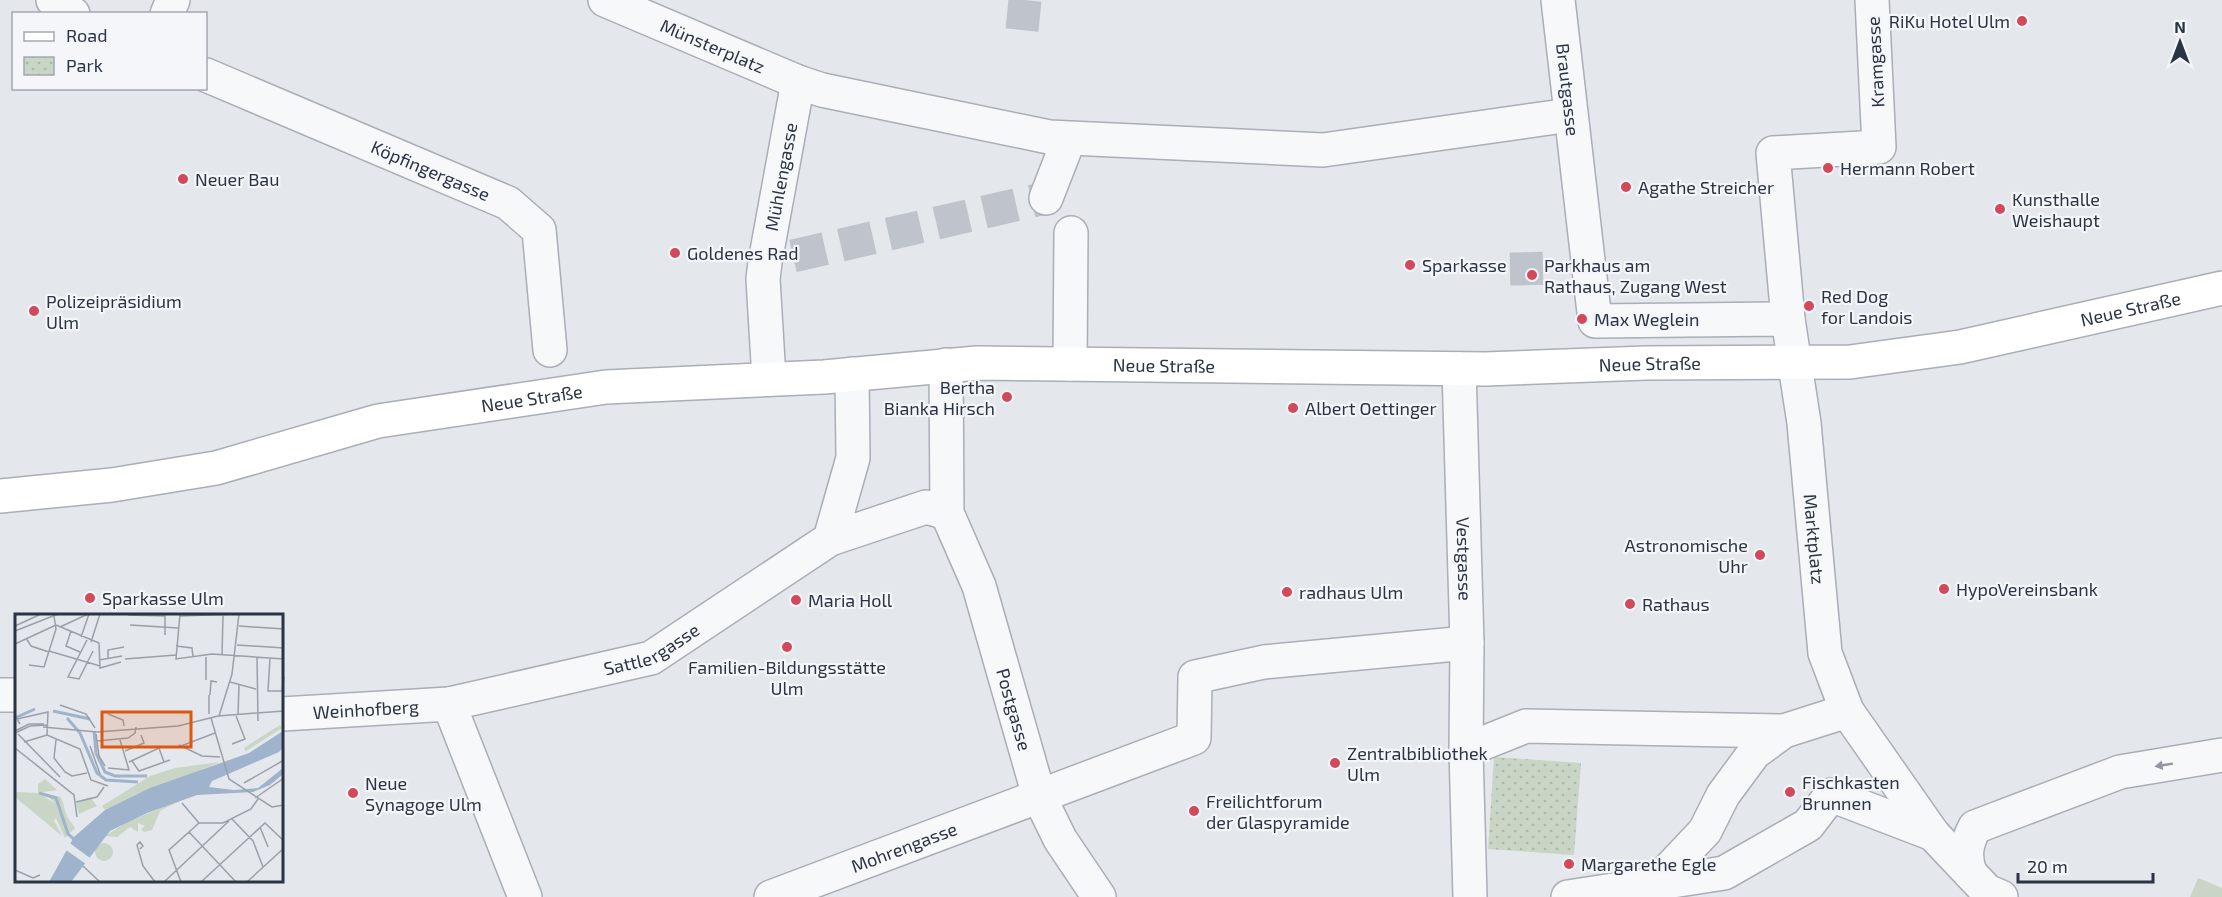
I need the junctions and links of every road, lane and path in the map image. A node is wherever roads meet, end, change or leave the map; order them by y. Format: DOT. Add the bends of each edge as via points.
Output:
graph roads {
  1 [pos="53,0"];
  2 [pos="605,0"];
  3 [pos="1558,0"];
  4 [pos="1872,0"];
  5 [pos="70,12"];
  6 [pos="207,75"];
  7 [pos="810,86"];
  8 [pos="1570,115"];
  9 [pos="1069,139"];
  10 [pos="1046,198"];
  11 [pos="1071,233"];
  12 [pos="2222,288"];
  13 [pos="1788,319"];
  14 [pos="550,350"];
  15 [pos="1795,363"];
  16 [pos="1070,364"];
  17 [pos="946,365"];
  18 [pos="1459,369"];
  19 [pos="852,374"];
  20 [pos="769,379"];
  21 [pos="0,496"];
  22 [pos="947,513"];
  23 [pos="830,539"];
  24 [pos="1467,643"];
  25 [pos="448,704"];
  26 [pos="1847,711"];
  27 [pos="284,714"];
  28 [pos="1784,731"];
  29 [pos="1466,750"];
  30 [pos="2222,755"];
  31 [pos="1038,796"];
  32 [pos="1933,834"];
  33 [pos="1986,890"];
  34 [pos="1655,891"];
  35 [pos="525,897"];
  36 [pos="771,897"];
  37 [pos="1099,897"];
  38 [pos="1470,897"];
  39 [pos="1568,897"];
  1 -- 5 [label="street"];
  2 -- 7 [label="street, Münsterplatz"];
  3 -- 8 [label="street, Brautgasse"];
  4 -- 13 [label="street, Kramgasse" via="1879,147 1773,153"];
  6 -- 14 [label="street, Köpfingergasse" via="508,203 539,230"];
  7 -- 9 [label="street"];
  7 -- 20 [label="street, Mühlengasse" via="779,259 763,279"];
  8 -- 9 [label="street" via="1323,150"];
  8 -- 13 [label="street, Brautgasse" via="1594,321"];
  9 -- 10 [label="street"];
  11 -- 16 [label="street"];
  12 -- 15 [label="street, Neue Straße" via="1949,349 1850,362"];
  13 -- 15 [label="street, Marktplatz"];
  15 -- 18 [label="street, Neue Straße"];
  15 -- 26 [label="street, Marktplatz" via="1825,653"];
  16 -- 17 [label="street, Neue Straße"];
  16 -- 18 [label="street, Neue Straße"];
  17 -- 19 [label="street, Neue Straße"];
  17 -- 22 [label="street"];
  18 -- 24 [label="street, Vestgasse"];
  19 -- 20 [label="street, Neue Straße"];
  19 -- 23 [label="street" via="853,458"];
  20 -- 21 [label="street, Neue Straße" via="606,387 505,401 378,421 216,468 103,486"];
  22 -- 23 [label="street, Sattlergasse" via="926,507"];
  22 -- 31 [label="street, Postgasse" via="979,586"];
  23 -- 25 [label="street, Sattlergasse" via="651,658"];
  24 -- 29 [label="street, Vestgasse"];
  24 -- 31 [label="street, Mohrengasse" via="1264,662 1195,677 1194,738"];
  25 -- 27 [label="street, Weinhofberg"];
  25 -- 35 [label="street"];
  26 -- 28 [label="street"];
  26 -- 32 [label="street, Marktplatz"];
  28 -- 29 [label="street" via="1526,726"];
  28 -- 34 [label="street" via="1754,753 1723,795 1705,831"];
  29 -- 38 [label="street, Vestgasse"];
  30 -- 33 [label="street, Marktplatz, one-way" via="2047,785 1975,827 1965,858"];
  31 -- 36 [label="street, Mohrengasse"];
  31 -- 37 [label="street, Postgasse" via="1060,839"];
  32 -- 33 [label="street, Marktplatz"];
  32 -- 34 [label="street, Marktplatz" via="1831,795 1808,825 1724,873"];
  34 -- 39 [label="street, Marktplatz"];
}
